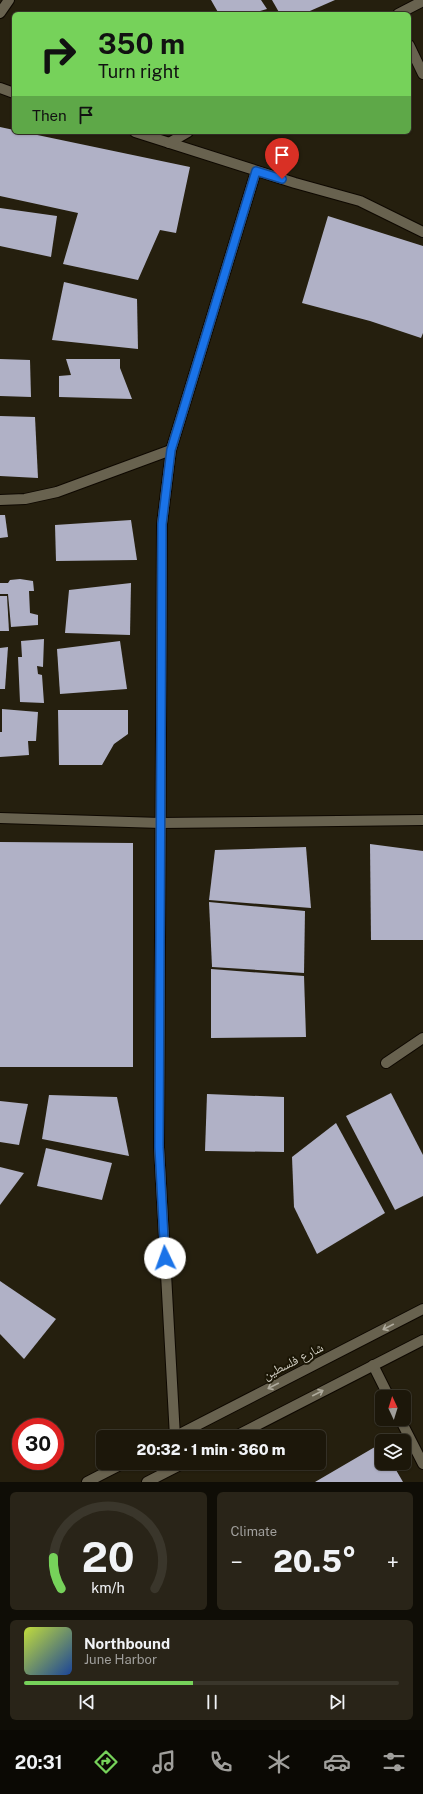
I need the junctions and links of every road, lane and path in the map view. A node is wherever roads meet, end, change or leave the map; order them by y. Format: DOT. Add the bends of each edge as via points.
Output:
graph roads {
  1 [pos="9,0"];
  2 [pos="423,1"];
  3 [pos="402,12"];
  4 [pos="0,13"];
  5 [pos="411,49"];
  6 [pos="423,74"];
  7 [pos="0,88"];
  8 [pos="12,92"];
  9 [pos="141,134"];
  10 [pos="185,134"];
  11 [pos="169,143"];
  12 [pos="256,171"];
  13 [pos="423,232"];
  14 [pos="171,450"];
  15 [pos="0,500"];
  16 [pos="0,818"];
  17 [pos="423,820"];
  18 [pos="161,823"];
  19 [pos="423,1038"];
  20 [pos="386,1063"];
  21 [pos="423,1309"];
  22 [pos="423,1340"];
  23 [pos="373,1365"];
  24 [pos="386,1390"];
  25 [pos="404,1426"];
  26 [pos="174,1430"];
  27 [pos="188,1430"];
  28 [pos="248,1430"];
  29 [pos="423,1464"];
  30 [pos="110,1470"];
  31 [pos="170,1470"];
  32 [pos="87,1482"];
  33 [pos="147,1482"];
  1 -- 4 [label="street"];
  2 -- 3 [label="street"];
  5 -- 6 [label="street"];
  7 -- 8 [label="street"];
  9 -- 11 [label="street"];
  10 -- 11 [label="street"];
  11 -- 12 [label="street"];
  12 -- 13 [label="street" via="360,202"];
  12 -- 14 [label="street"];
  14 -- 15 [label="street" via="57,492 25,500"];
  14 -- 18 [label="street" via="161,552"];
  16 -- 18 [label="street"];
  17 -- 18 [label="street"];
  18 -- 26 [label="street" via="159,1147"];
  19 -- 20 [label="street"];
  21 -- 27 [label="street, شارع فلسطين, one-way"];
  22 -- 23 [label="street"];
  23 -- 24 [label="street"];
  28 -- 23 [label="street, one-way"];
  25 -- 29 [label="street"];
  30 -- 32 [label="street"];
  31 -- 33 [label="street"];
}
